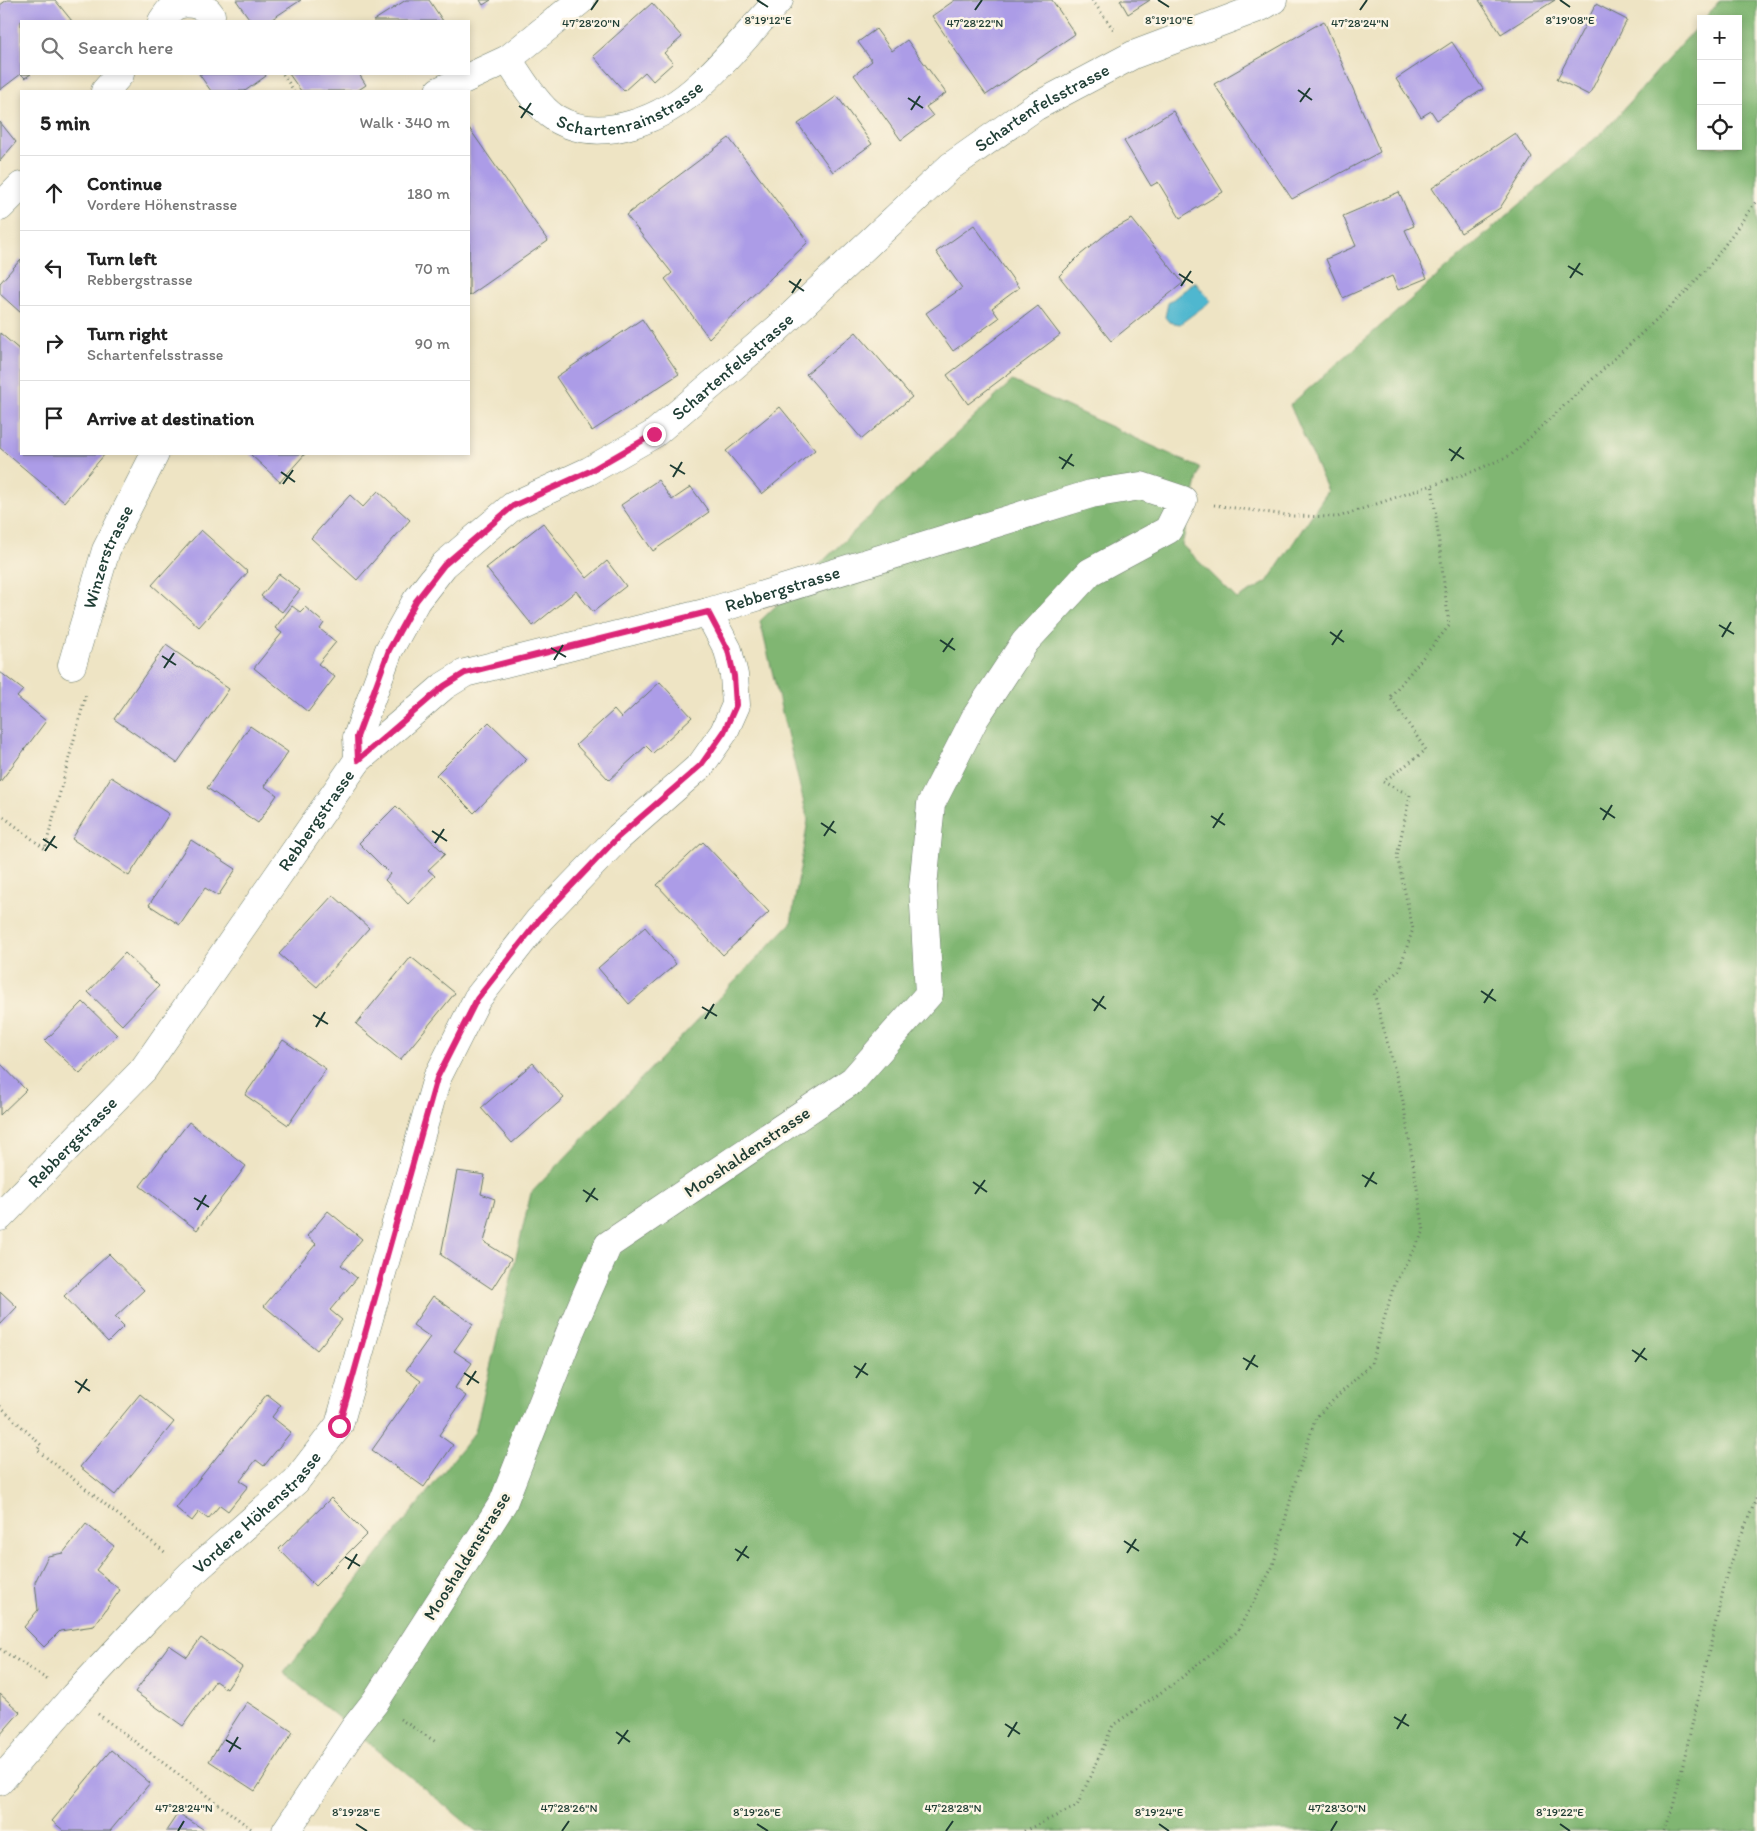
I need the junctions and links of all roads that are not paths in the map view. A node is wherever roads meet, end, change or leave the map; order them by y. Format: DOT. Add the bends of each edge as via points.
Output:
graph roads {
  1 [pos="581,0"];
  2 [pos="779,0"];
  3 [pos="1273,0"];
  4 [pos="211,15"];
  5 [pos="163,20"];
  6 [pos="508,59"];
  7 [pos="119,75"];
  8 [pos="106,90"];
  9 [pos="441,90"];
  10 [pos="20,187"];
  11 [pos="0,206"];
  12 [pos="154,455"];
  13 [pos="1184,500"];
  14 [pos="708,612"];
  15 [pos="72,665"];
  16 [pos="358,760"];
  17 [pos="0,1218"];
  18 [pos="0,1781"];
  19 [pos="286,1831"];
  1 -- 6 [label="street"];
  2 -- 6 [label="street, Schartenrainstrasse" via="700,85 656,115 603,131 575,127 554,117 525,86"];
  3 -- 16 [label="street, Schartenfelsstrasse" via="1133,55 1035,107 951,166 777,329 654,434 590,471 513,506 444,565 416,601 389,650 357,737"];
  4 -- 5 [label="street" via="206,8 185,3 173,7"];
  6 -- 9 [label="street"];
  7 -- 8 [label="street"];
  10 -- 11 [label="street"];
  12 -- 15 [label="street, Winzerstrasse" via="106,550"];
  13 -- 14 [label="street, Rebbergstrasse" via="1141,486 1091,494"];
  13 -- 19 [label="street, Mooshaldenstrasse" via="1168,530 1090,572 1025,642 975,718 931,804 924,887 929,994 853,1080 608,1245 503,1503 375,1702"];
  14 -- 16 [label="street, Rebbergstrasse" via="465,673 444,686"];
  14 -- 18 [label="street, Vordere Höhenstrasse" via="728,650 734,676 736,705 724,732 701,765 618,837 539,920 477,999 437,1078 339,1426 296,1481 150,1615"];
  16 -- 17 [label="street, Rebbergstrasse" via="143,1070"];
}
